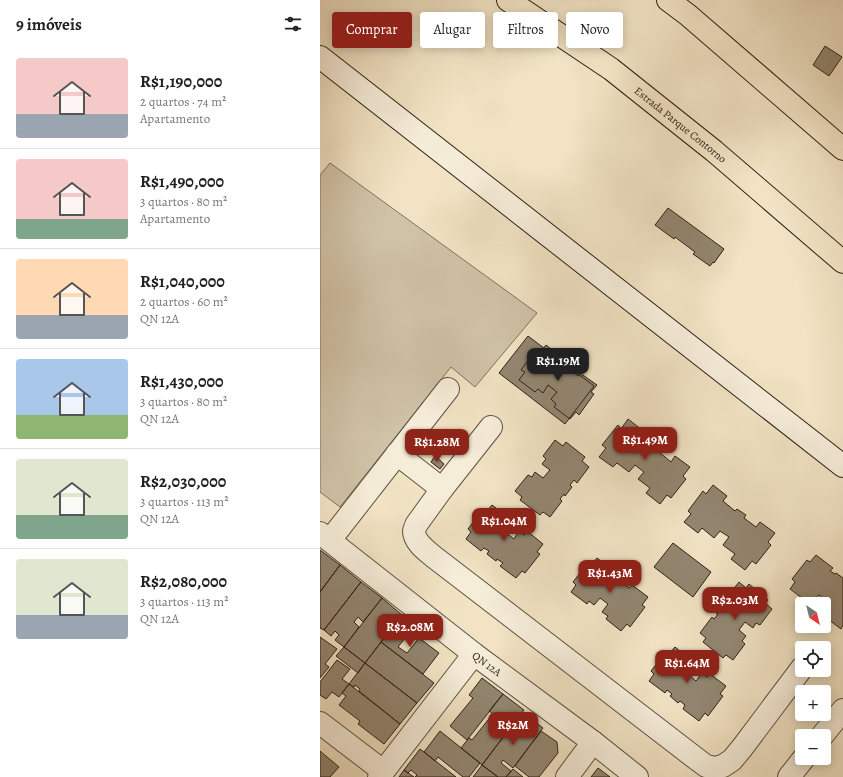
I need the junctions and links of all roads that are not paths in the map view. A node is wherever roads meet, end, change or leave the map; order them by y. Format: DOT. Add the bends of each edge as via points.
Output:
graph roads {
  1 [pos="508,0"];
  2 [pos="668,0"];
  3 [pos="320,57"];
  4 [pos="843,149"];
  5 [pos="843,262"];
  6 [pos="448,389"];
  7 [pos="491,427"];
  8 [pos="397,454"];
  9 [pos="843,466"];
  10 [pos="442,488"];
  11 [pos="325,536"];
  12 [pos="474,654"];
  13 [pos="795,677"];
  14 [pos="843,710"];
  15 [pos="320,723"];
  16 [pos="828,729"];
  17 [pos="593,742"];
  18 [pos="798,765"];
  19 [pos="381,774"];
  20 [pos="566,777"];
  21 [pos="637,777"];
  22 [pos="789,777"];
  1 -- 5 [label="highway, Estrada Parque Contorno" via="611,68 714,151"];
  2 -- 4 [label="highway"];
  3 -- 9 [label="street"];
  6 -- 8 [label="street"];
  7 -- 10 [label="street"];
  8 -- 10 [label="street"];
  8 -- 11 [label="street"];
  10 -- 13 [label="street" via="416,525 416,539 422,546 706,766 715,768 732,760"];
  11 -- 12 [label="street, QN 12A"];
  12 -- 17 [label="street, QN 12A"];
  12 -- 19 [label="street"];
  14 -- 16 [label="street"];
  15 -- 19 [label="street"];
  17 -- 20 [label="street"];
  17 -- 21 [label="street, QN 12A"];
  18 -- 22 [label="street"];
}
